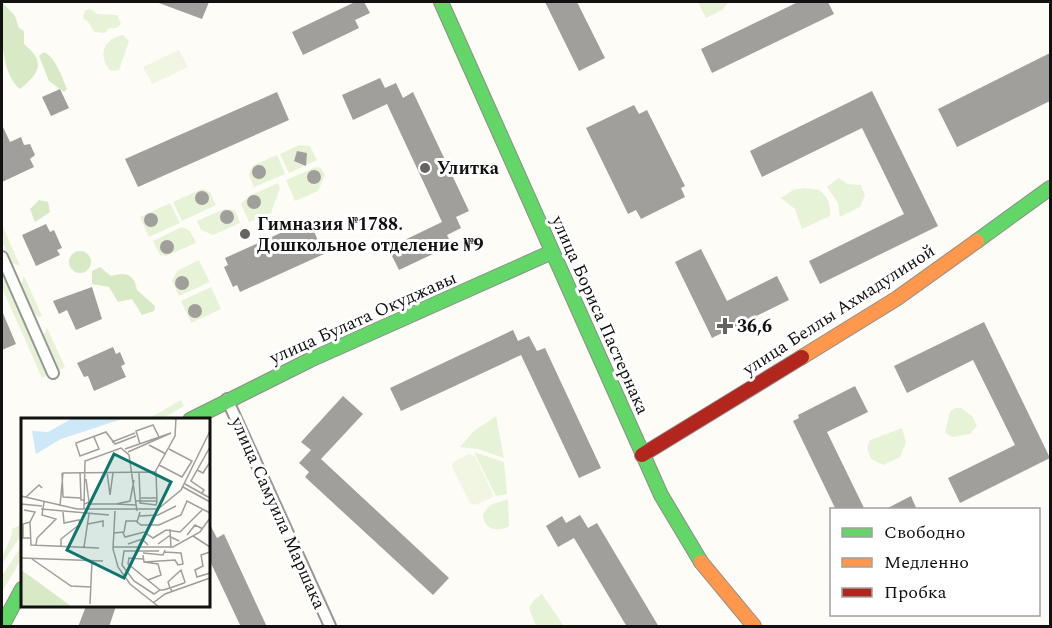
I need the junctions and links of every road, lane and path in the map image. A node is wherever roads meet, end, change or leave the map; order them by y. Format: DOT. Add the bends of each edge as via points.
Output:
graph roads {
  1 [pos="441,2"];
  2 [pos="1050,188"];
  3 [pos="552,252"];
  4 [pos="2,257"];
  5 [pos="4,270"];
  6 [pos="53,373"];
  7 [pos="227,399"];
  8 [pos="194,418"];
  9 [pos="642,455"];
  10 [pos="21,591"];
  11 [pos="2,627"];
  12 [pos="330,627"];
  13 [pos="754,627"];
  1 -- 3 [label="street, улица Бориса Пастернака"];
  2 -- 9 [label="street, улица Беллы Ахмадулиной" via="908,291"];
  3 -- 7 [label="street, улица Булата Окуджавы"];
  3 -- 9 [label="street, улица Бориса Пастернака"];
  4 -- 5 [label="street"];
  5 -- 6 [label="street"];
  7 -- 8 [label="street, улица Булата Окуджавы"];
  7 -- 12 [label="street, улица Самуила Маршака"];
  9 -- 13 [label="street, улица Бориса Пастернака" via="695,555"];
  10 -- 11 [label="street"];
}
